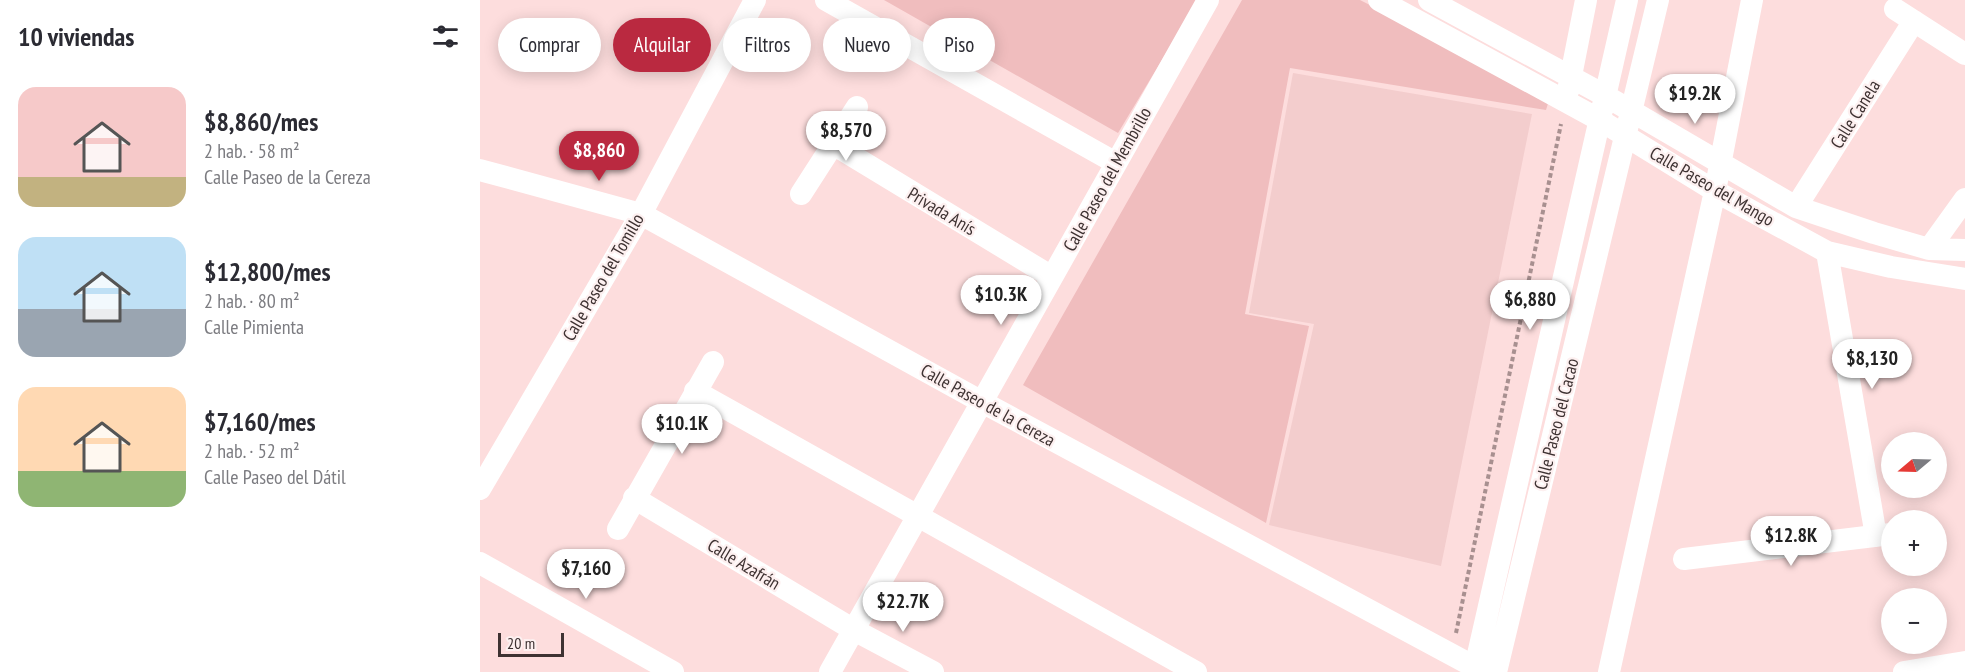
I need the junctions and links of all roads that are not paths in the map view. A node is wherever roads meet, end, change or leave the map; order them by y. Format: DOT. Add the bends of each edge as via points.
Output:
graph roads {
  1 [pos="755,0"];
  2 [pos="826,0"];
  3 [pos="1208,0"];
  4 [pos="1379,0"];
  5 [pos="1429,0"];
  6 [pos="1586,0"];
  7 [pos="1627,0"];
  8 [pos="1658,0"];
  9 [pos="1752,0"];
  10 [pos="1894,9"];
  11 [pos="1914,21"];
  12 [pos="1965,54"];
  13 [pos="1571,77"];
  14 [pos="1604,95"];
  15 [pos="1566,101"];
  16 [pos="857,107"];
  17 [pos="1632,110"];
  18 [pos="1599,119"];
  19 [pos="1626,136"];
  20 [pos="833,144"];
  21 [pos="1116,164"];
  22 [pos="1720,164"];
  23 [pos="480,170"];
  24 [pos="1715,191"];
  25 [pos="801,194"];
  26 [pos="1965,199"];
  27 [pos="1796,207"];
  28 [pos="640,214"];
  29 [pos="1929,249"];
  30 [pos="1965,250"];
  31 [pos="1827,252"];
  32 [pos="1052,277"];
  33 [pos="1965,279"];
  34 [pos="713,362"];
  35 [pos="695,391"];
  36 [pos="982,402"];
  37 [pos="480,489"];
  38 [pos="634,498"];
  39 [pos="918,515"];
  40 [pos="1881,520"];
  41 [pos="618,529"];
  42 [pos="1881,535"];
  43 [pos="1684,559"];
  44 [pos="480,563"];
  45 [pos="854,630"];
  46 [pos="1965,662"];
  47 [pos="1482,671"];
  48 [pos="673,672"];
  49 [pos="830,672"];
  50 [pos="933,672"];
  51 [pos="1196,672"];
  52 [pos="1609,672"];
  53 [pos="1904,672"];
  1 -- 28 [label="street, Calle Paseo del Tomillo"];
  2 -- 21 [label="street"];
  3 -- 21 [label="street, Calle Paseo del Membrillo"];
  4 -- 15 [label="street, Calle Paseo del Mango"];
  5 -- 13 [label="street, Calle Paseo del Mango"];
  6 -- 13 [label="street"];
  7 -- 14 [label="street, Calle Paseo del Cacao"];
  8 -- 17 [label="street, Calle Paseo del Cacao"];
  9 -- 22 [label="street"];
  10 -- 11 [label="street"];
  11 -- 12 [label="street"];
  11 -- 27 [label="street, Calle Canela"];
  13 -- 14 [label="street, Calle Paseo del Mango"];
  13 -- 15 [label="street"];
  14 -- 17 [label="street, Calle Paseo del Mango"];
  14 -- 18 [label="street, Calle Paseo del Cacao"];
  15 -- 18 [label="street, Calle Paseo del Mango"];
  16 -- 20 [label="street"];
  17 -- 19 [label="street, Calle Paseo del Cacao"];
  17 -- 22 [label="street, Calle Paseo del Mango"];
  18 -- 19 [label="street, Calle Paseo del Mango"];
  18 -- 47 [label="street, Calle Paseo del Cacao"];
  19 -- 24 [label="street, Calle Paseo del Mango"];
  19 -- 47 [label="street, Calle Paseo del Cacao"];
  20 -- 25 [label="street"];
  20 -- 32 [label="street, Privada Anís"];
  21 -- 32 [label="street, Calle Paseo del Membrillo"];
  22 -- 24 [label="street"];
  22 -- 27 [label="street, Calle Paseo del Mango"];
  23 -- 28 [label="street, Calle Paseo de la Cereza"];
  24 -- 31 [label="street, Calle Paseo del Mango"];
  24 -- 52 [label="street"];
  26 -- 29 [label="street"];
  27 -- 29 [label="street, Calle Paseo del Mango"];
  28 -- 36 [label="street, Calle Paseo de la Cereza"];
  28 -- 37 [label="street, Calle Paseo del Tomillo"];
  29 -- 30 [label="street, Calle Paseo del Mango"];
  31 -- 33 [label="street, Calle Paseo del Mango"];
  31 -- 40 [label="street"];
  32 -- 36 [label="street, Calle Paseo del Membrillo"];
  34 -- 35 [label="street"];
  35 -- 38 [label="street"];
  35 -- 39 [label="street"];
  36 -- 39 [label="street, Calle Paseo del Membrillo"];
  36 -- 47 [label="street, Calle Paseo de la Cereza"];
  38 -- 41 [label="street"];
  38 -- 45 [label="street, Calle Azafrán"];
  39 -- 45 [label="street, Calle Paseo del Membrillo"];
  39 -- 51 [label="street"];
  42 -- 43 [label="street"];
  44 -- 48 [label="street"];
  45 -- 49 [label="street, Calle Paseo del Membrillo"];
  45 -- 50 [label="street, Calle Azafrán"];
  46 -- 53 [label="street"];
}
